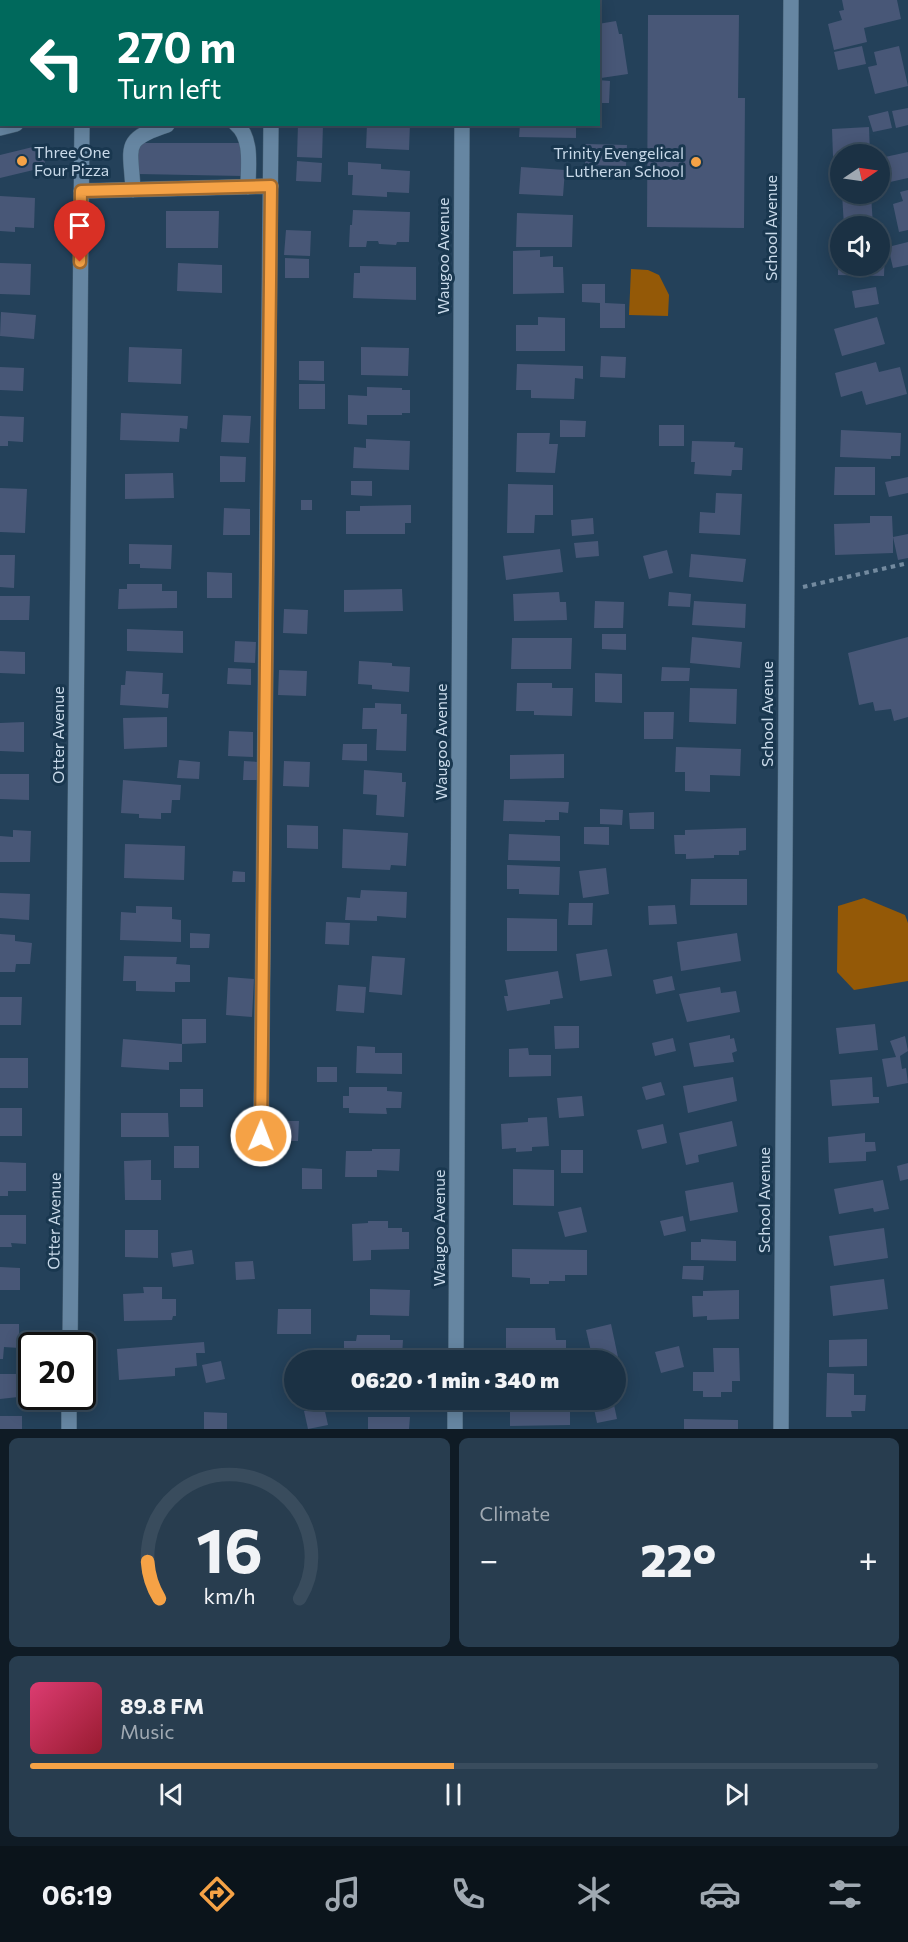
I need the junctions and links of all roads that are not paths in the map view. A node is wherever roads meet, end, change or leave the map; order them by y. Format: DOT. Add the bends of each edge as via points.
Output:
graph roads {
  1 [pos="791,0"];
  2 [pos="82,126"];
  3 [pos="165,126"];
  4 [pos="239,126"];
  5 [pos="271,126"];
  6 [pos="462,126"];
  7 [pos="271,186"];
  8 [pos="248,187"];
  9 [pos="133,189"];
  10 [pos="81,191"];
  11 [pos="261,1136"];
  12 [pos="70,1332"];
  13 [pos="456,1350"];
  14 [pos="69,1410"];
  15 [pos="455,1410"];
  16 [pos="69,1429"];
  17 [pos="455,1429"];
  18 [pos="781,1429"];
  1 -- 18 [label="street, School Avenue"];
  2 -- 10 [label="street, Otter Avenue"];
  3 -- 9 [label="street" via="135,138 131,146"];
  4 -- 8 [label="street" via="246,139"];
  5 -- 7 [label="street"];
  6 -- 13 [label="street, Waugoo Avenue"];
  7 -- 8 [label="street"];
  7 -- 11 [label="street"];
  8 -- 9 [label="street"];
  9 -- 10 [label="street"];
  10 -- 12 [label="street, Otter Avenue"];
  14 -- 16 [label="street"];
  15 -- 17 [label="street"];
}
